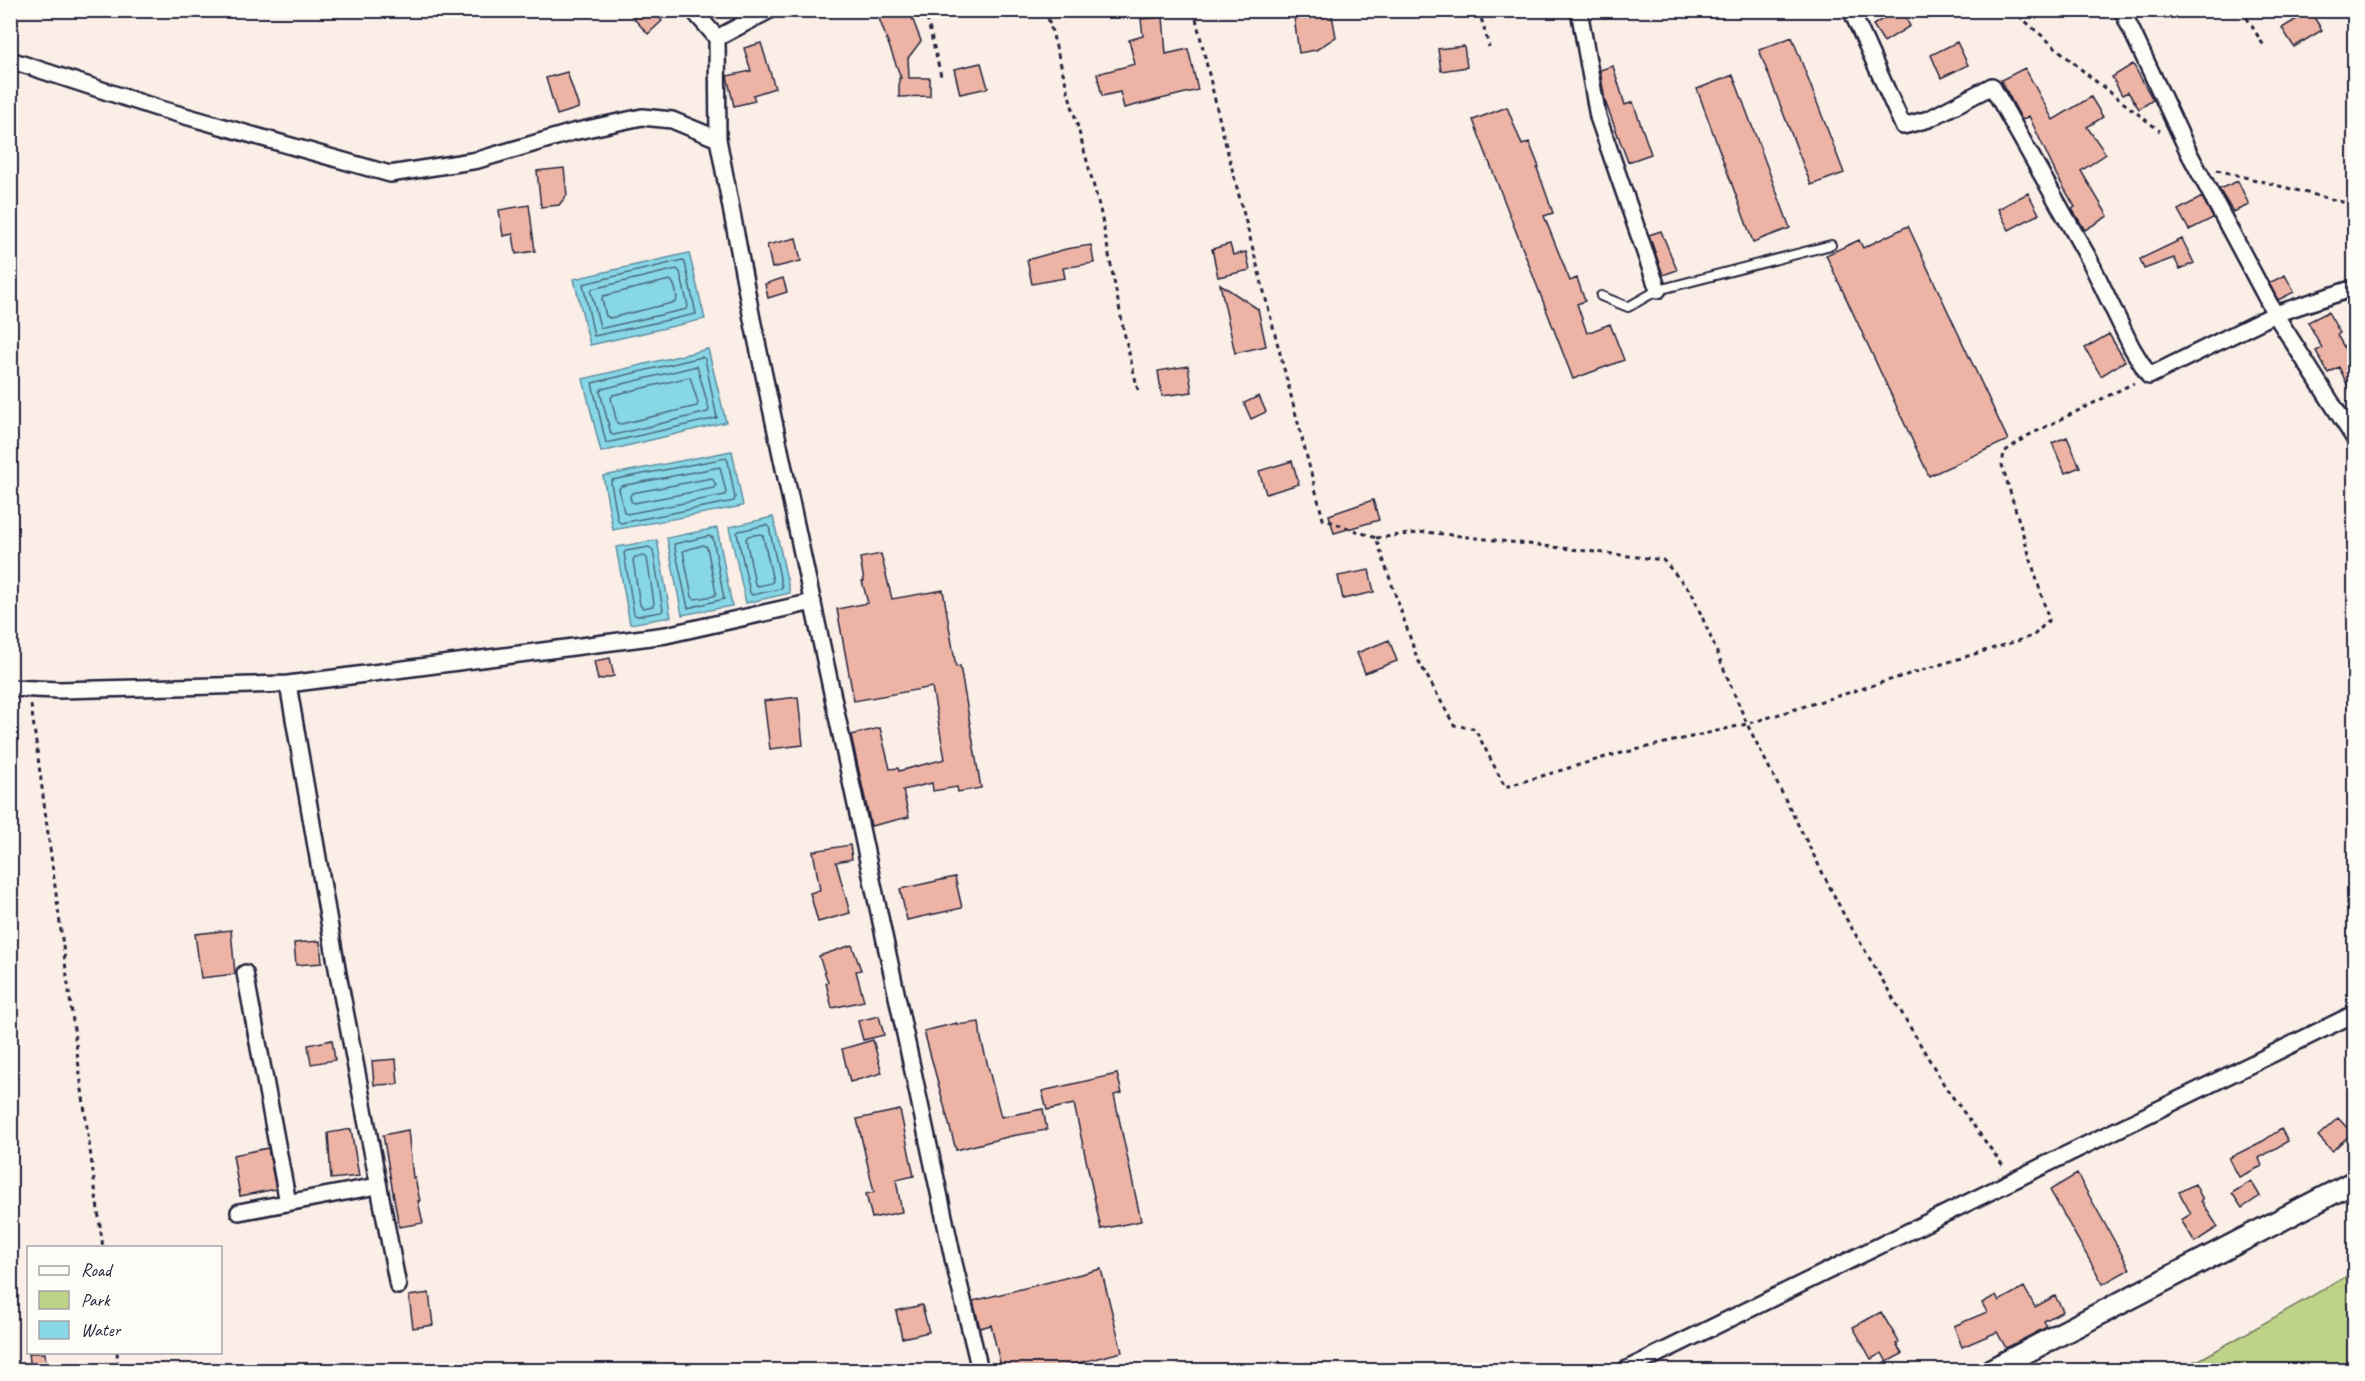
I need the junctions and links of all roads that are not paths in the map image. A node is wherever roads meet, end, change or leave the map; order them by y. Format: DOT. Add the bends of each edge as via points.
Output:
graph roads {
  1 [pos="693,10"];
  2 [pos="770,10"];
  3 [pos="1579,10"];
  4 [pos="1851,10"];
  5 [pos="2122,10"];
  6 [pos="717,38"];
  7 [pos="10,60"];
  8 [pos="718,139"];
  9 [pos="1831,245"];
  10 [pos="2355,288"];
  11 [pos="1658,290"];
  12 [pos="1601,296"];
  13 [pos="2275,314"];
  14 [pos="2355,438"];
  15 [pos="813,602"];
  16 [pos="288,684"];
  17 [pos="10,688"];
  18 [pos="245,972"];
  19 [pos="2355,1014"];
  20 [pos="2355,1182"];
  21 [pos="377,1186"];
  22 [pos="288,1203"];
  23 [pos="239,1212"];
  24 [pos="398,1286"];
  25 [pos="980,1371"];
  26 [pos="1625,1371"];
  27 [pos="1991,1371"];
  1 -- 6 [label="street"];
  2 -- 6 [label="street"];
  3 -- 11 [label="street" via="1598,117"];
  4 -- 13 [label="street" via="1903,126 1929,119 1992,86 2149,376"];
  5 -- 13 [label="street" via="2188,153"];
  6 -- 8 [label="street"];
  7 -- 8 [label="street" via="157,108 390,174 478,160 642,117 672,120"];
  8 -- 15 [label="street"];
  9 -- 11 [label="lane"];
  10 -- 13 [label="street"];
  11 -- 12 [label="lane" via="1628,307"];
  13 -- 14 [label="street"];
  15 -- 16 [label="street" via="666,635"];
  15 -- 25 [label="street"];
  16 -- 17 [label="street"];
  16 -- 21 [label="street"];
  18 -- 22 [label="street"];
  19 -- 26 [label="street"];
  20 -- 27 [label="main road"];
  21 -- 22 [label="street"];
  21 -- 24 [label="street"];
  22 -- 23 [label="street"];
}
